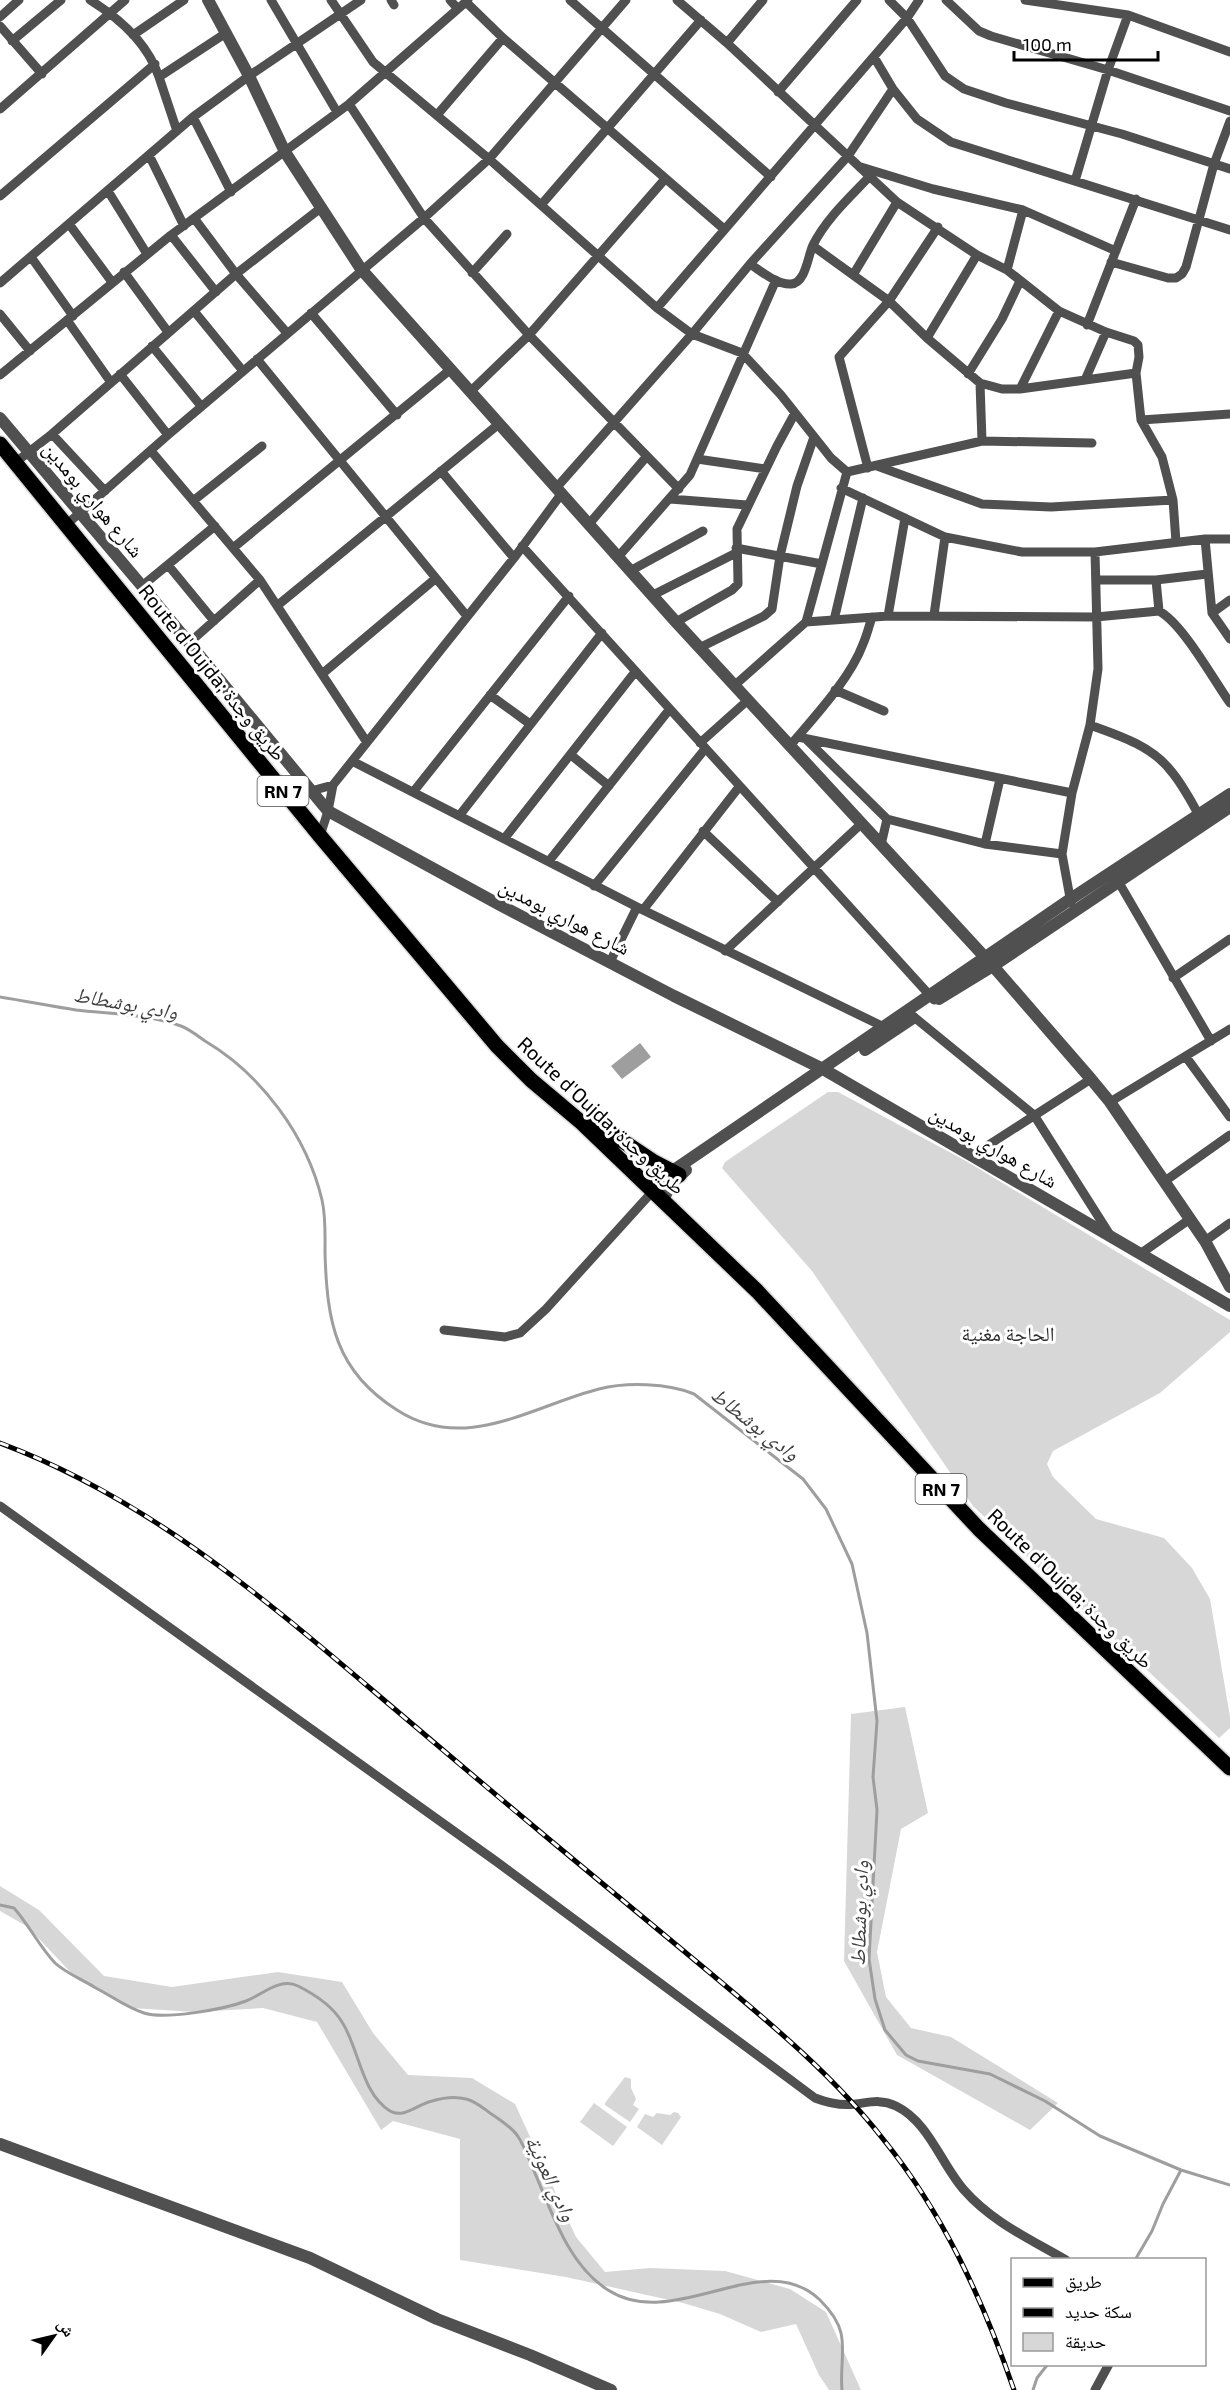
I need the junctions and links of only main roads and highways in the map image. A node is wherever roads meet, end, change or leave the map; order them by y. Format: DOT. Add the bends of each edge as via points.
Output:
graph roads {
  1 [pos="0,444"];
  2 [pos="582,1123"];
  3 [pos="675,1173"];
  4 [pos="1230,1768"];
  1 -- 2 [label="main road, Route d'Oujda; طريق وجدة / RN 7" via="497,1046"];
  2 -- 3 [label="main road" via="612,1134"];
  2 -- 4 [label="main road, Route d'Oujda; طريق وجدة / RN 7" via="800,1336 978,1529"];
}
